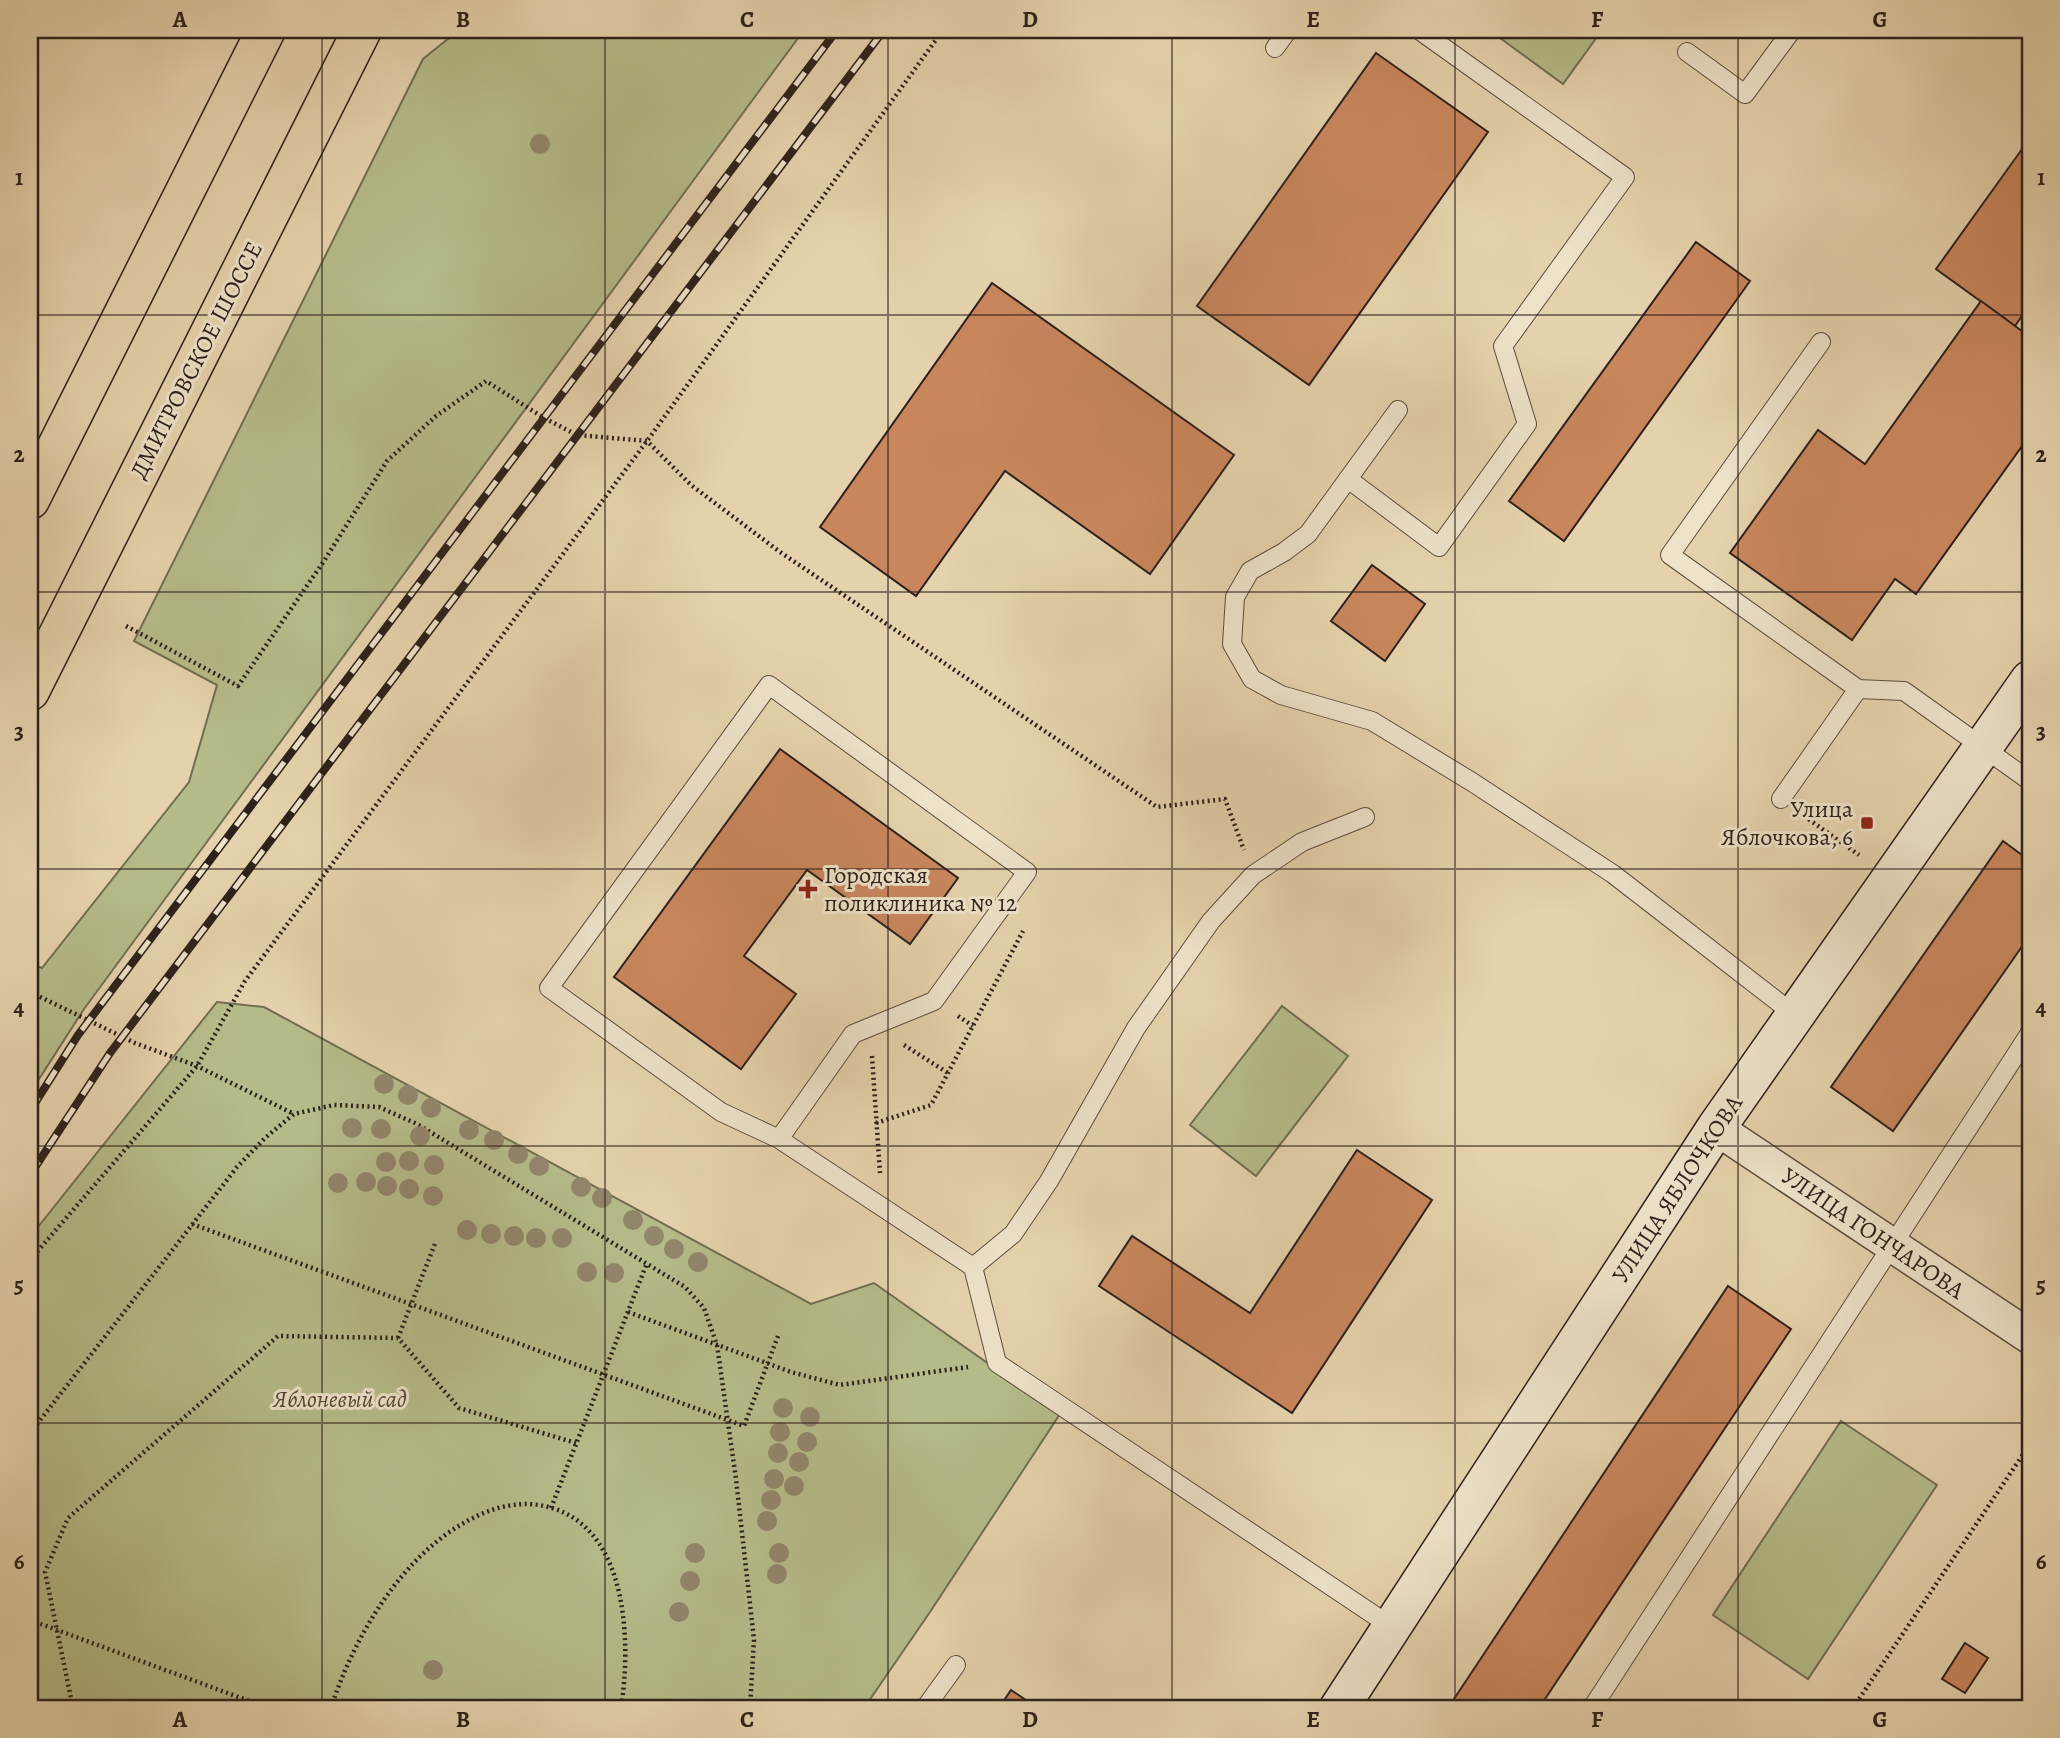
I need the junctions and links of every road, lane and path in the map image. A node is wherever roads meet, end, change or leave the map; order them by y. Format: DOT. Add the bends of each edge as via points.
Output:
graph roads {
  1 [pos="266,30"];
  2 [pos="362,30"];
  3 [pos="943,30"];
  4 [pos="1288,30"];
  5 [pos="1419,30"];
  6 [pos="1792,30"];
  7 [pos="1275,48"];
  8 [pos="1687,52"];
  9 [pos="1821,342"];
  10 [pos="1398,410"];
  11 [pos="647,441"];
  12 [pos="1348,479"];
  13 [pos="30,500"];
  14 [pos="68,615"];
  15 [pos="126,626"];
  16 [pos="30,639"];
  17 [pos="2030,680"];
  18 [pos="1858,689"];
  19 [pos="30,691"];
  20 [pos="1982,748"];
  21 [pos="2030,781"];
  22 [pos="1781,799"];
  23 [pos="1365,817"];
  24 [pos="1253,875"];
  25 [pos="1891,878"];
  26 [pos="1023,929"];
  27 [pos="30,992"];
  28 [pos="1795,1015"];
  29 [pos="872,1026"];
  30 [pos="2030,1033"];
  31 [pos="197,1066"];
  32 [pos="948,1073"];
  33 [pos="294,1114"];
  34 [pos="876,1123"];
  35 [pos="1716,1128"];
  36 [pos="779,1139"];
  37 [pos="882,1207"];
  38 [pos="192,1224"];
  39 [pos="436,1241"];
  40 [pos="1892,1246"];
  41 [pos="30,1260"];
  42 [pos="647,1263"];
  43 [pos="973,1267"];
  44 [pos="411,1304"];
  45 [pos="628,1312"];
  46 [pos="778,1336"];
  47 [pos="2030,1337"];
  48 [pos="398,1338"];
  49 [pos="717,1345"];
  50 [pos="768,1363"];
  51 [pos="997,1363"];
  52 [pos="603,1375"];
  53 [pos="727,1421"];
  54 [pos="30,1433"];
  55 [pos="576,1443"];
  56 [pos="2030,1444"];
  57 [pos="551,1508"];
  58 [pos="30,1620"];
  59 [pos="1392,1626"];
  60 [pos="57,1630"];
  61 [pos="956,1665"];
  62 [pos="73,1708"];
  63 [pos="268,1708"];
  64 [pos="331,1708"];
  65 [pos="621,1708"];
  66 [pos="750,1708"];
  67 [pos="925,1708"];
  68 [pos="1339,1708"];
  69 [pos="1592,1708"];
  70 [pos="1853,1708"];
  1 -- 13 [label="main road"];
  2 -- 14 [label="main road, ДМИТРОВСКОЕ ШОССЕ"];
  3 -- 11 [label="path"];
  4 -- 7 [label="lane"];
  5 -- 12 [label="lane" via="1625,177 1503,346 1527,424 1439,547"];
  6 -- 8 [label="lane" via="1745,94"];
  9 -- 18 [label="lane" via="1670,555"];
  10 -- 12 [label="lane"];
  11 -- 15 [label="path" via="577,435 486,381 436,416 387,461 238,686"];
  11 -- 24 [label="path" via="691,485 780,552 1157,807 1225,799"];
  11 -- 31 [label="path" via="246,981"];
  12 -- 28 [label="lane" via="1308,534 1250,571 1235,597 1231,644 1252,679 1281,695 1372,721 1461,775 1613,874"];
  14 -- 16 [label="street" via="53,632"];
  14 -- 19 [label="main road, ДМИТРОВСКОЕ ШОССЕ"];
  17 -- 20 [label="street, УЛИЦА ЯБЛОЧКОВА"];
  18 -- 20 [label="lane" via="1904,691"];
  18 -- 22 [label="lane"];
  20 -- 21 [label="lane"];
  20 -- 25 [label="street, УЛИЦА ЯБЛОЧКОВА"];
  22 -- 25 [label="path"];
  23 -- 24 [label="lane" via="1302,842"];
  24 -- 43 [label="lane" via="1211,921 1136,1028 1049,1181 1013,1234"];
  25 -- 28 [label="street, УЛИЦА ЯБЛОЧКОВА"];
  26 -- 32 [label="path"];
  27 -- 31 [label="path" via="135,1043"];
  28 -- 35 [label="street, УЛИЦА ЯБЛОЧКОВА"];
  29 -- 32 [label="path"];
  29 -- 34 [label="path"];
  29 -- 36 [label="lane" via="853,1034"];
  29 -- 36 [label="lane" via="934,1000 1027,872 769,685 549,988 721,1112"];
  30 -- 40 [label="lane"];
  31 -- 33 [label="path"];
  31 -- 41 [label="path"];
  32 -- 34 [label="path" via="931,1105"];
  33 -- 38 [label="path" via="237,1167"];
  33 -- 42 [label="path" via="334,1105 379,1107 417,1124"];
  34 -- 37 [label="path"];
  35 -- 40 [label="street, УЛИЦА ГОНЧАРОВА"];
  35 -- 59 [label="street, УЛИЦА ЯБЛОЧКОВА"];
  36 -- 37 [label="lane"];
  37 -- 43 [label="lane"];
  38 -- 44 [label="path"];
  38 -- 54 [label="path"];
  39 -- 44 [label="path"];
  40 -- 47 [label="street, УЛИЦА ГОНЧАРОВА"];
  40 -- 69 [label="lane"];
  42 -- 45 [label="path"];
  42 -- 49 [label="path" via="685,1287 704,1308"];
  43 -- 51 [label="lane"];
  44 -- 48 [label="path"];
  44 -- 52 [label="path"];
  45 -- 49 [label="path"];
  45 -- 52 [label="path"];
  46 -- 50 [label="path"];
  48 -- 55 [label="path" via="459,1408"];
  48 -- 60 [label="path" via="278,1336 68,1518 45,1572"];
  49 -- 50 [label="path"];
  49 -- 53 [label="path"];
  50 -- 51 [label="path" via="840,1385"];
  50 -- 53 [label="path" via="744,1426"];
  51 -- 59 [label="lane"];
  52 -- 53 [label="path"];
  52 -- 55 [label="path"];
  53 -- 66 [label="path" via="754,1640"];
  55 -- 57 [label="path"];
  56 -- 70 [label="path"];
  57 -- 64 [label="path" via="524,1504 488,1512 457,1527 427,1551 372,1619"];
  57 -- 65 [label="path" via="585,1527 612,1569 625,1636"];
  58 -- 60 [label="path"];
  59 -- 68 [label="street, УЛИЦА ЯБЛОЧКОВА"];
  60 -- 62 [label="path"];
  60 -- 63 [label="path"];
  61 -- 67 [label="lane"];
}
